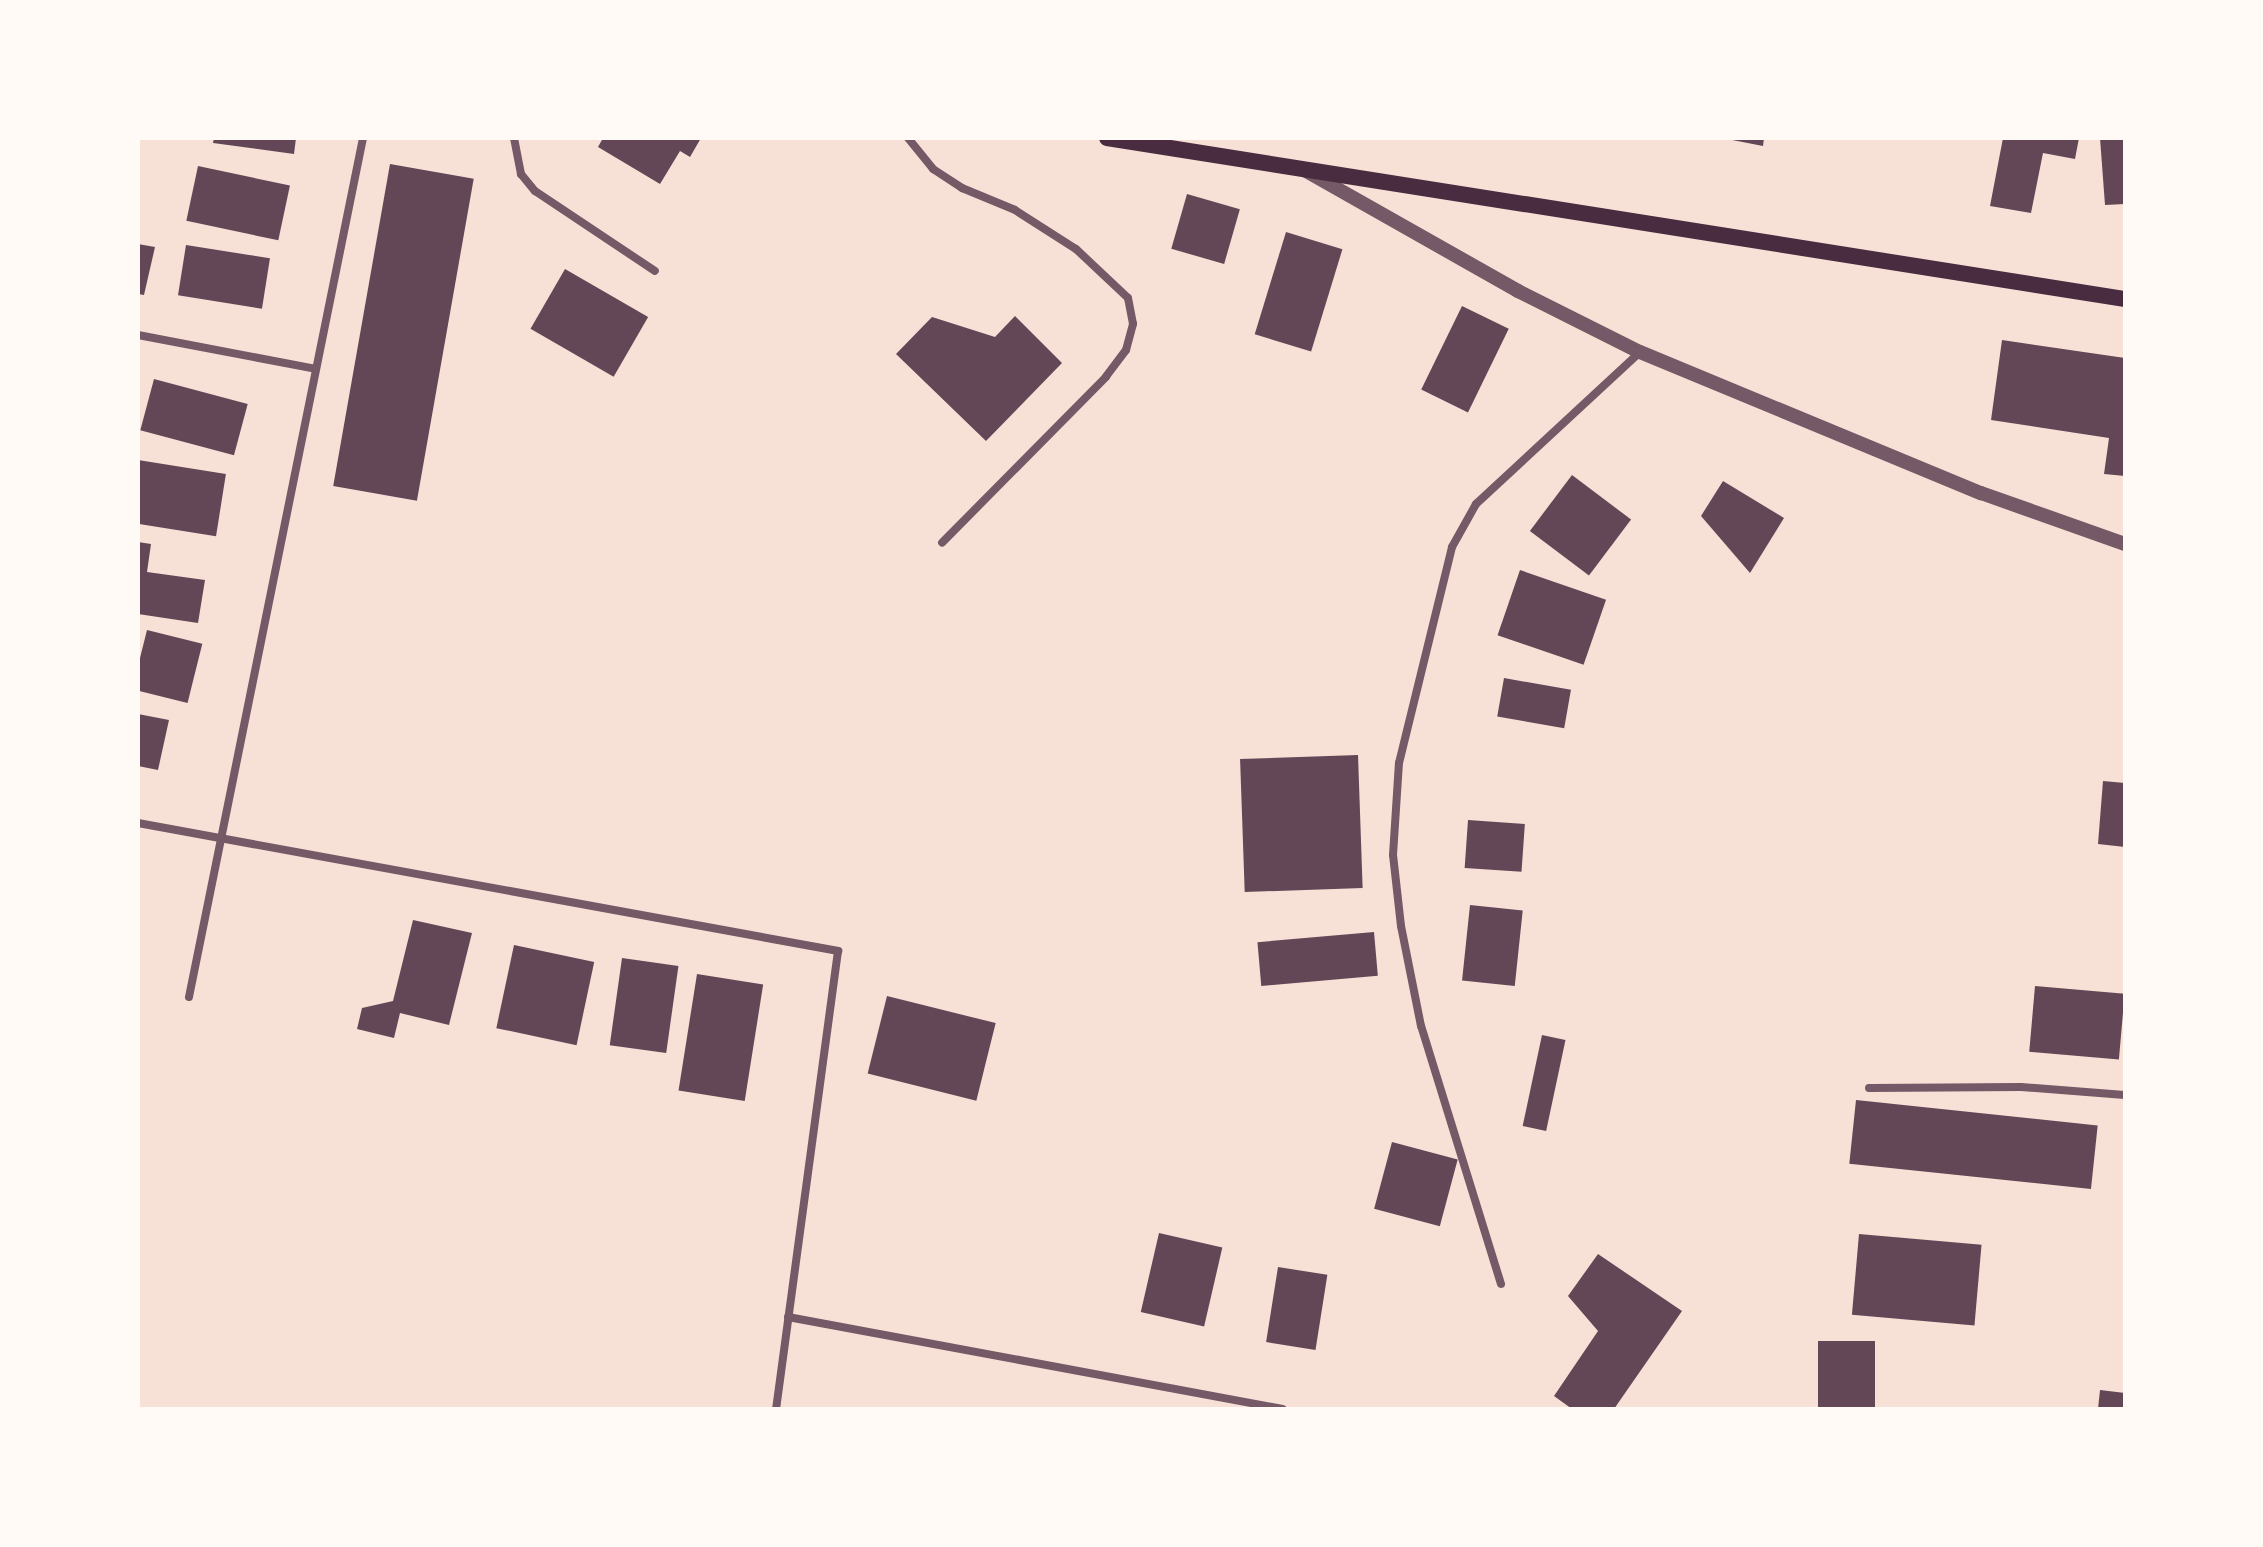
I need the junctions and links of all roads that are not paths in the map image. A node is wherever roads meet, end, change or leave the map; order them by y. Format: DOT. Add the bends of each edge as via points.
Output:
graph roads {
  1 [pos="363,138"];
  2 [pos="514,138"];
  3 [pos="908,138"];
  4 [pos="1107,138"];
  5 [pos="1305,171"];
  6 [pos="655,271"];
  7 [pos="2125,299"];
  8 [pos="138,335"];
  9 [pos="1640,352"];
  10 [pos="316,369"];
  11 [pos="942,543"];
  12 [pos="2125,544"];
  13 [pos="138,823"];
  14 [pos="221,839"];
  15 [pos="189,997"];
  16 [pos="1869,1088"];
  17 [pos="2125,1095"];
  18 [pos="1501,1284"];
  19 [pos="788,1317"];
  20 [pos="776,1409"];
  21 [pos="1283,1409"];
  1 -- 10 [label="street"];
  2 -- 6 [label="street" via="521,174 535,191"];
  3 -- 11 [label="street" via="943,176 1015,210 1076,249 1128,298 1133,324 1126,350 1106,377"];
  4 -- 5 [label="main road"];
  5 -- 7 [label="main road"];
  5 -- 9 [label="street"];
  8 -- 10 [label="street"];
  9 -- 12 [label="street" via="1981,493"];
  9 -- 18 [label="street" via="1476,504 1452,547 1399,763 1393,855 1401,926 1421,1026"];
  10 -- 14 [label="street"];
  13 -- 14 [label="street"];
  14 -- 15 [label="street"];
  14 -- 19 [label="street" via="838,951"];
  16 -- 17 [label="street" via="2021,1087"];
  19 -- 20 [label="street"];
  19 -- 21 [label="street"];
}
